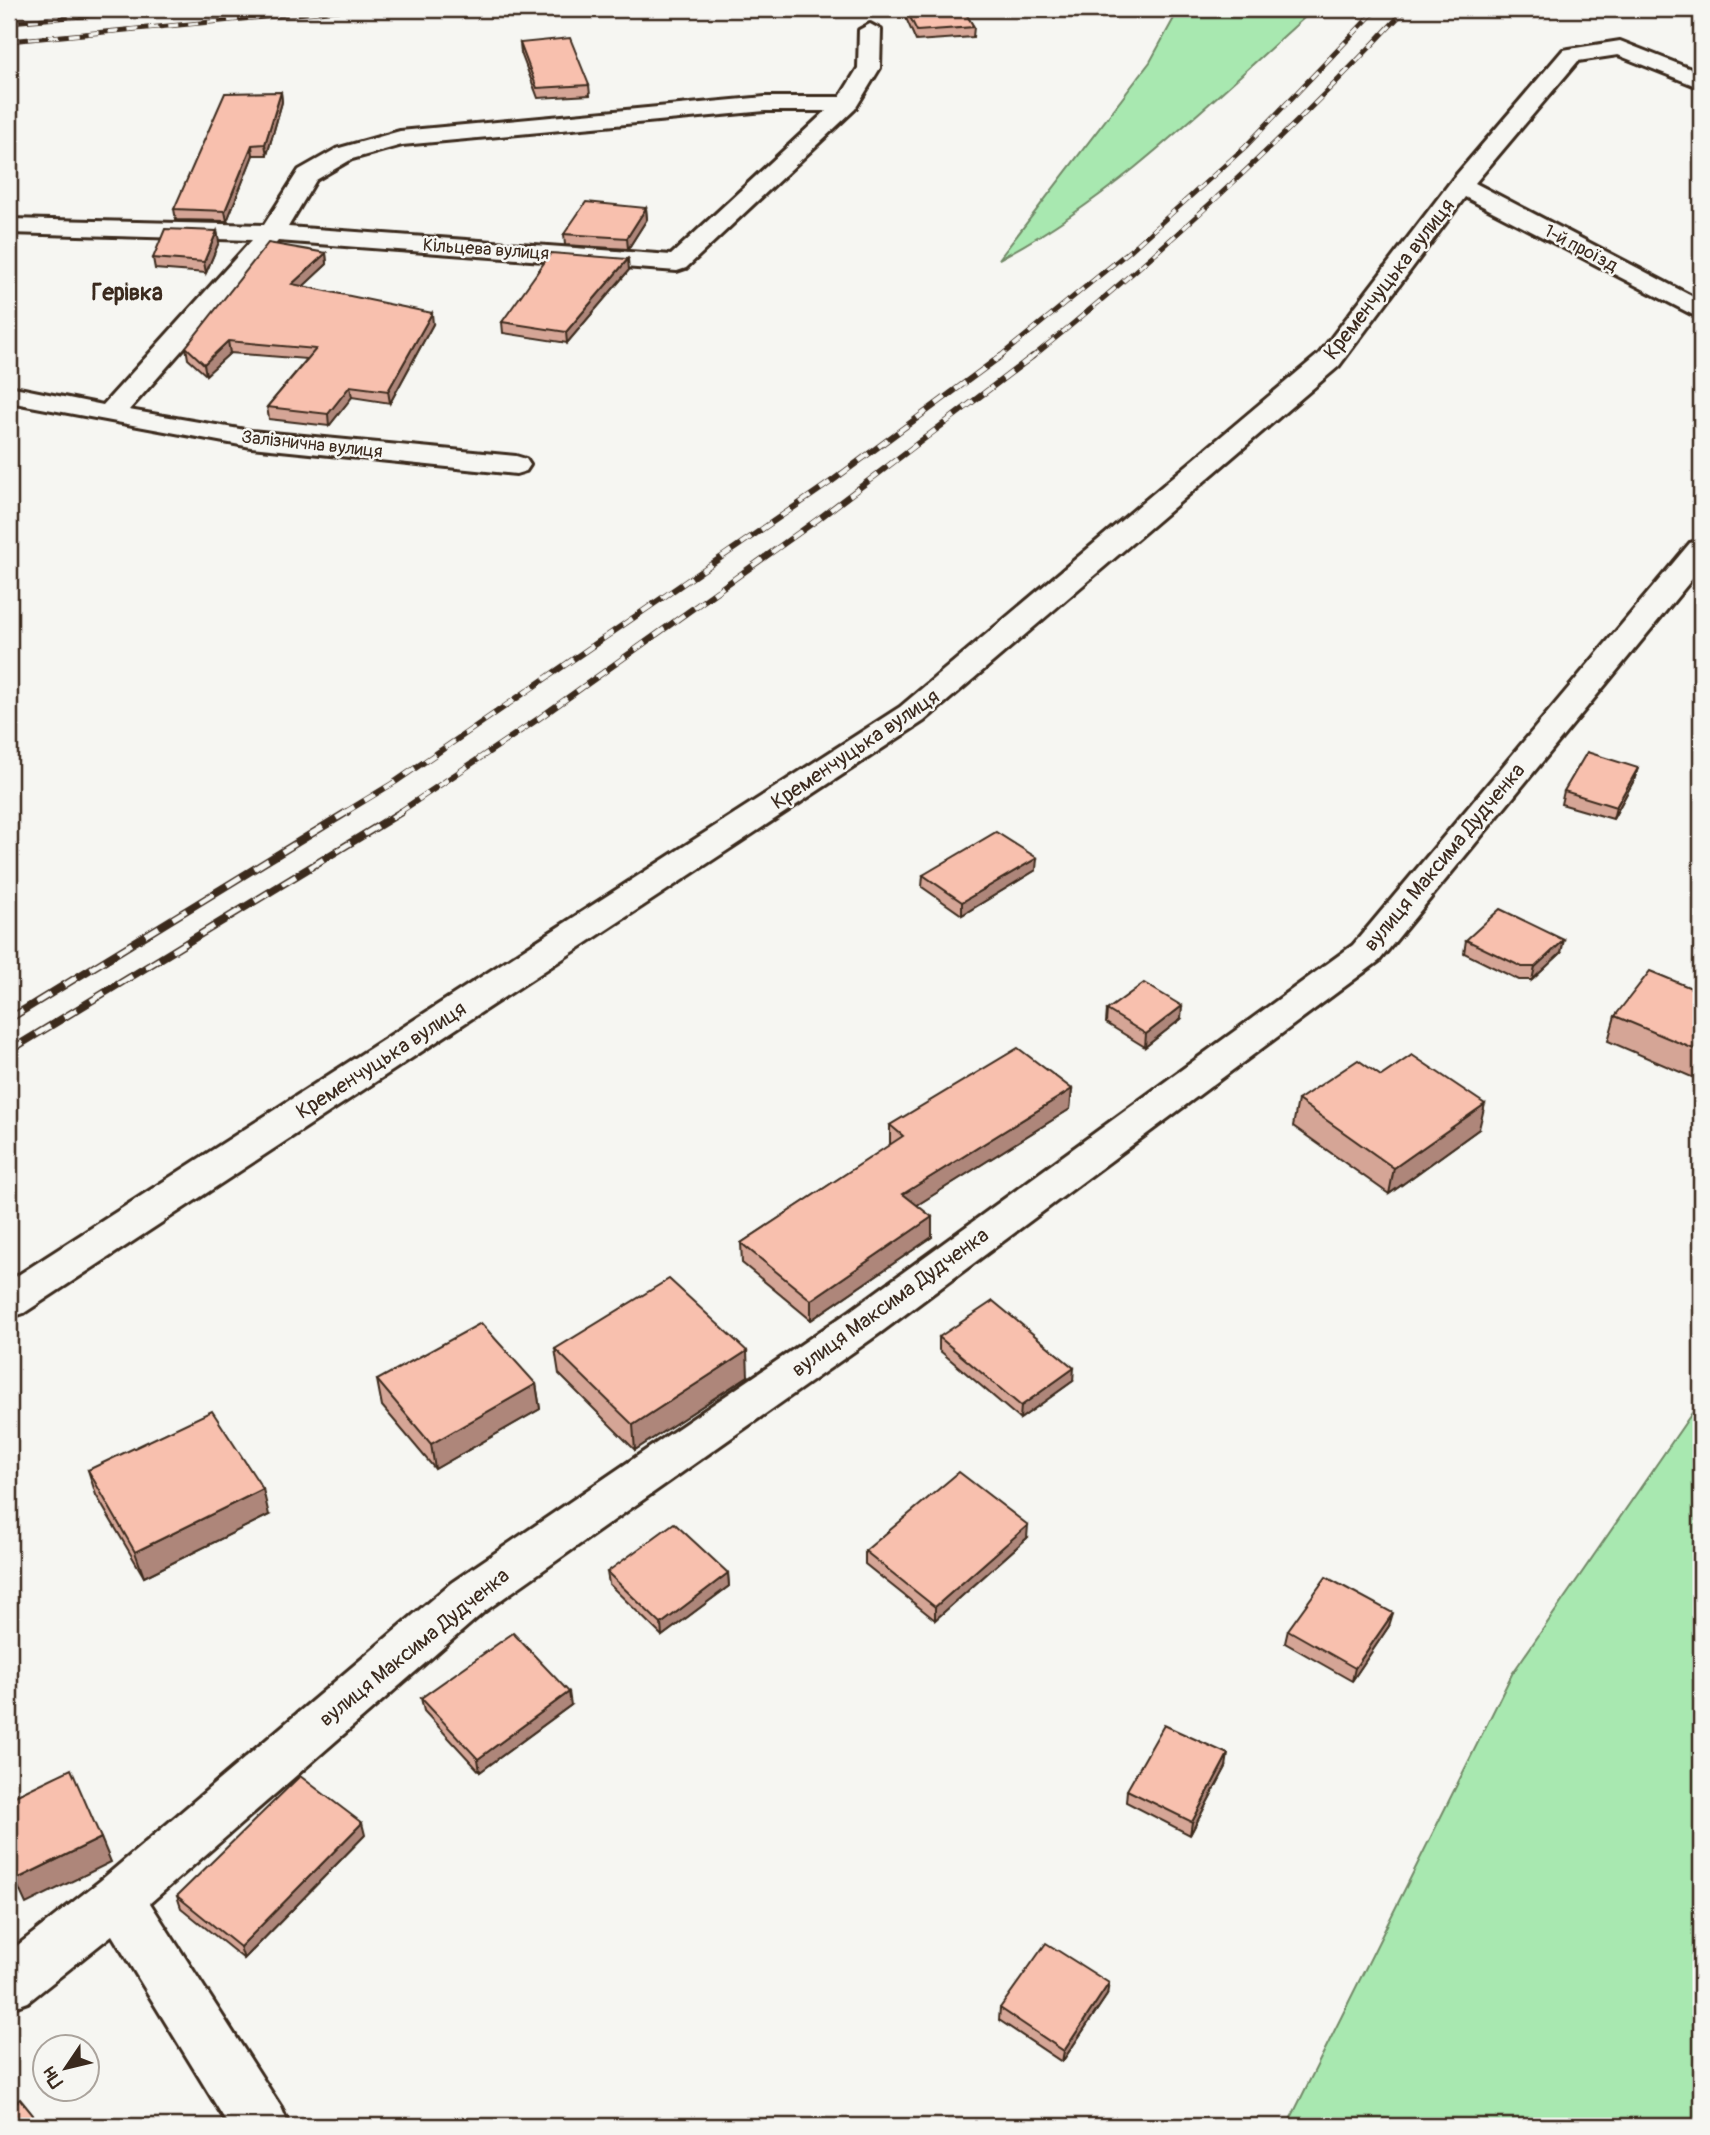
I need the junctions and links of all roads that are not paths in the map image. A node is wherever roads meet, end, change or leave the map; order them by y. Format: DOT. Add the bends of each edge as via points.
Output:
graph roads {
  1 [pos="870,30"];
  2 [pos="1701,81"];
  3 [pos="847,104"];
  4 [pos="1461,185"];
  5 [pos="9,226"];
  6 [pos="272,233"];
  7 [pos="1701,311"];
  8 [pos="9,394"];
  9 [pos="110,415"];
  10 [pos="516,465"];
  11 [pos="1701,549"];
  12 [pos="9,1302"];
  13 [pos="118,1898"];
  14 [pos="9,1984"];
  15 [pos="261,2126"];
  1 -- 3 [label="street, Кільцева вулиця" via="869,68"];
  2 -- 4 [label="street, Кременчуцька вулиця" via="1619,48 1570,55"];
  3 -- 6 [label="street" via="765,104 400,138 344,154 307,174"];
  3 -- 6 [label="street, Кільцева вулиця" via="677,263"];
  4 -- 7 [label="street, 1-й проїзд"];
  4 -- 12 [label="street, Кременчуцька вулиця" via="1329,360 912,714"];
  5 -- 6 [label="street, Кільцева вулиця"];
  6 -- 9 [label="street"];
  8 -- 9 [label="street, Залізнична вулиця"];
  9 -- 10 [label="street, Залізнична вулиця" via="251,439"];
  11 -- 13 [label="street, вулиця Максима Дудченка" via="1366,953 865,1322 468,1597"];
  13 -- 14 [label="street, вулиця Максима Дудченка"];
  13 -- 15 [label="street"];
}
